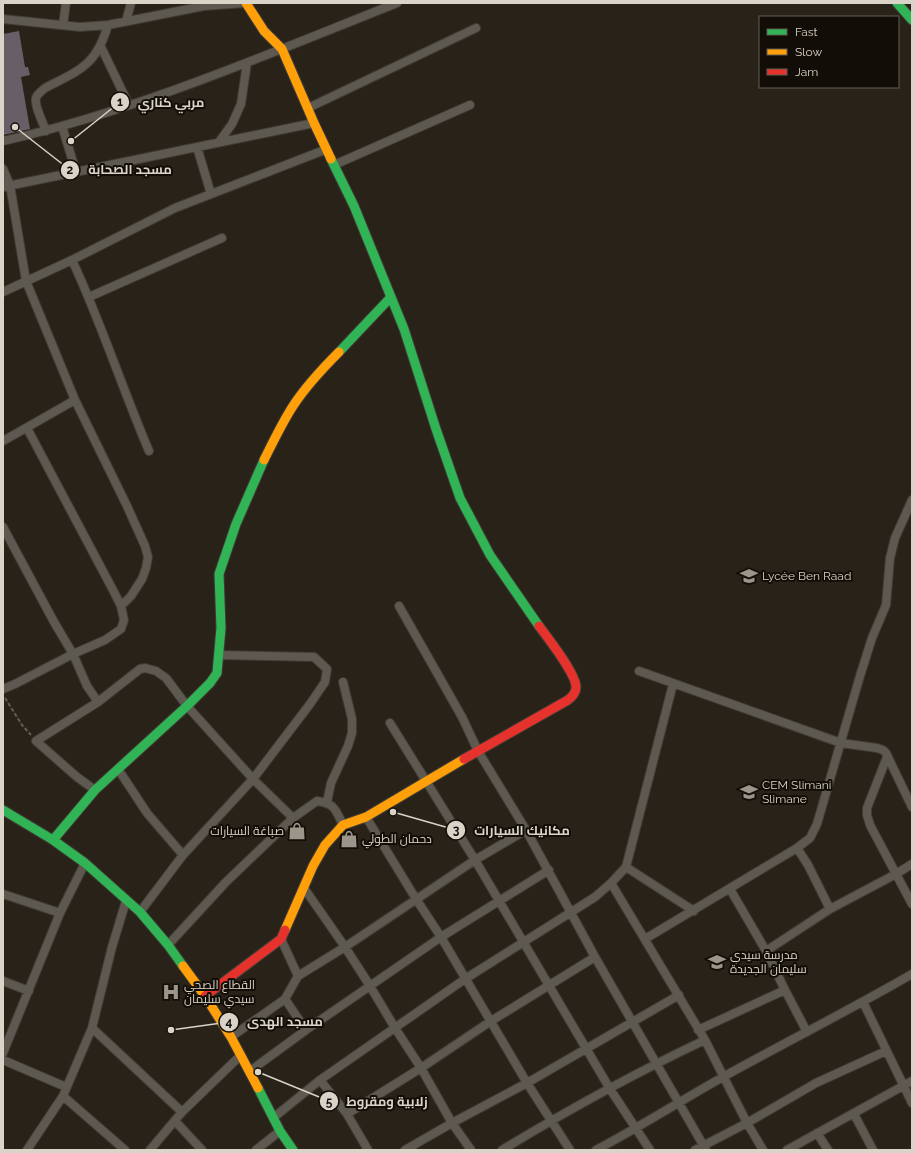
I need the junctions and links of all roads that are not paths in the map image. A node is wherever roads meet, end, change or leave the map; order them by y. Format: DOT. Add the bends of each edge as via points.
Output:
graph roads {
  1 [pos="66,3"];
  2 [pos="131,3"];
  3 [pos="246,3"];
  4 [pos="398,3"];
  5 [pos="897,3"];
  6 [pos="3,19"];
  7 [pos="912,20"];
  8 [pos="126,21"];
  9 [pos="63,25"];
  10 [pos="108,25"];
  11 [pos="476,28"];
  12 [pos="101,47"];
  13 [pos="282,49"];
  14 [pos="247,63"];
  15 [pos="129,105"];
  16 [pos="470,105"];
  17 [pos="308,108"];
  18 [pos="314,123"];
  19 [pos="62,126"];
  20 [pos="46,131"];
  21 [pos="3,141"];
  22 [pos="219,142"];
  23 [pos="197,147"];
  24 [pos="327,149"];
  25 [pos="334,165"];
  26 [pos="3,169"];
  27 [pos="76,172"];
  28 [pos="6,186"];
  29 [pos="211,194"];
  30 [pos="222,238"];
  31 [pos="72,260"];
  32 [pos="26,281"];
  33 [pos="3,292"];
  34 [pos="89,297"];
  35 [pos="391,297"];
  36 [pos="75,400"];
  37 [pos="27,428"];
  38 [pos="3,441"];
  39 [pos="149,451"];
  40 [pos="912,500"];
  41 [pos="3,527"];
  42 [pos="121,606"];
  43 [pos="399,606"];
  44 [pos="73,654"];
  45 [pos="219,655"];
  46 [pos="639,671"];
  47 [pos="343,682"];
  48 [pos="673,684"];
  49 [pos="3,689"];
  50 [pos="98,702"];
  51 [pos="187,706"];
  52 [pos="390,723"];
  53 [pos="841,743"];
  54 [pos="478,751"];
  55 [pos="887,757"];
  56 [pos="118,769"];
  57 [pos="252,779"];
  58 [pos="427,782"];
  59 [pos="95,790"];
  60 [pos="327,802"];
  61 [pos="912,807"];
  62 [pos="3,810"];
  63 [pos="366,817"];
  64 [pos="293,818"];
  65 [pos="344,825"];
  66 [pos="526,830"];
  67 [pos="53,840"];
  68 [pos="797,848"];
  69 [pos="183,855"];
  70 [pos="475,860"];
  71 [pos="85,863"];
  72 [pos="912,864"];
  73 [pos="626,867"];
  74 [pos="549,870"];
  75 [pos="896,874"];
  76 [pos="611,883"];
  77 [pos="304,888"];
  78 [pos="730,889"];
  79 [pos="3,894"];
  80 [pos="416,899"];
  81 [pos="126,901"];
  82 [pos="499,901"];
  83 [pos="912,904"];
  84 [pos="830,909"];
  85 [pos="694,911"];
  86 [pos="140,912"];
  87 [pos="60,913"];
  88 [pos="571,913"];
  89 [pos="441,937"];
  90 [pos="282,939"];
  91 [pos="645,939"];
  92 [pos="522,942"];
  93 [pos="168,945"];
  94 [pos="345,947"];
  95 [pos="766,950"];
  96 [pos="595,958"];
  97 [pos="912,974"];
  98 [pos="298,976"];
  99 [pos="465,979"];
  100 [pos="3,981"];
  101 [pos="549,985"];
  102 [pos="370,986"];
  103 [pos="786,990"];
  104 [pos="28,991"];
  105 [pos="679,994"];
  106 [pos="205,996"];
  107 [pos="285,998"];
  108 [pos="863,1002"];
  109 [pos="491,1021"];
  110 [pos="633,1022"];
  111 [pos="92,1028"];
  112 [pos="395,1028"];
  113 [pos="306,1030"];
  114 [pos="698,1030"];
  115 [pos="807,1032"];
  116 [pos="231,1036"];
  117 [pos="704,1040"];
  118 [pos="585,1049"];
  119 [pos="886,1051"];
  120 [pos="3,1053"];
  121 [pos="241,1055"];
  122 [pos="3,1060"];
  123 [pos="656,1063"];
  124 [pos="421,1068"];
  125 [pos="250,1071"];
  126 [pos="724,1077"];
  127 [pos="320,1080"];
  128 [pos="912,1081"];
  129 [pos="527,1083"];
  130 [pos="904,1086"];
  131 [pos="66,1087"];
  132 [pos="610,1089"];
  133 [pos="63,1096"];
  134 [pos="679,1103"];
  135 [pos="912,1103"];
  136 [pos="182,1112"];
  137 [pos="347,1114"];
  138 [pos="854,1114"];
  139 [pos="273,1118"];
  140 [pos="551,1120"];
  141 [pos="175,1121"];
  142 [pos="747,1122"];
  143 [pos="452,1123"];
  144 [pos="636,1129"];
  145 [pos="280,1131"];
  146 [pos="817,1133"];
  147 [pos="705,1148"];
  148 [pos="27,1150"];
  149 [pos="125,1150"];
  150 [pos="150,1150"];
  151 [pos="202,1150"];
  152 [pos="256,1150"];
  153 [pos="293,1150"];
  154 [pos="368,1150"];
  155 [pos="405,1150"];
  156 [pos="471,1150"];
  157 [pos="502,1150"];
  158 [pos="570,1150"];
  159 [pos="596,1150"];
  160 [pos="650,1150"];
  161 [pos="694,1150"];
  162 [pos="763,1150"];
  163 [pos="787,1150"];
  164 [pos="828,1150"];
  165 [pos="873,1150"];
  1 -- 9 [label="street"];
  2 -- 8 [label="street"];
  3 -- 8 [label="street" via="204,6"];
  3 -- 13 [label="street" via="264,31"];
  4 -- 13 [label="street"];
  5 -- 7 [label="street"];
  6 -- 9 [label="street"];
  8 -- 10 [label="street"];
  9 -- 10 [label="street"];
  10 -- 12 [label="street"];
  11 -- 17 [label="street"];
  12 -- 15 [label="street"];
  12 -- 20 [label="street" via="86,66 39,93 36,105"];
  13 -- 14 [label="street"];
  13 -- 17 [label="street"];
  14 -- 15 [label="street"];
  14 -- 22 [label="street" via="240,104 232,124"];
  15 -- 19 [label="street"];
  16 -- 25 [label="street"];
  17 -- 18 [label="street"];
  18 -- 22 [label="street"];
  18 -- 24 [label="street"];
  19 -- 20 [label="street"];
  19 -- 27 [label="street"];
  20 -- 21 [label="street"];
  22 -- 23 [label="street"];
  23 -- 27 [label="street"];
  23 -- 29 [label="street"];
  24 -- 25 [label="street"];
  24 -- 29 [label="street"];
  25 -- 35 [label="street" via="354,206"];
  26 -- 28 [label="street"];
  27 -- 28 [label="street"];
  28 -- 32 [label="street"];
  29 -- 31 [label="street" via="175,208"];
  30 -- 34 [label="street"];
  31 -- 32 [label="street"];
  31 -- 34 [label="street"];
  32 -- 33 [label="street"];
  32 -- 36 [label="street"];
  34 -- 39 [label="street"];
  35 -- 45 [label="street" via="324,367 294,405 274,440 236,524 219,574"];
  35 -- 54 [label="street" via="460,498 490,555 576,681 574,696"];
  36 -- 37 [label="street"];
  36 -- 42 [label="street" via="127,506 148,558 142,579"];
  37 -- 38 [label="street"];
  37 -- 42 [label="street"];
  40 -- 53 [label="street" via="895,538 890,558 886,605 872,638"];
  41 -- 44 [label="street"];
  42 -- 44 [label="street" via="124,620 121,628 106,640"];
  43 -- 54 [label="street" via="462,717"];
  44 -- 49 [label="street"];
  44 -- 50 [label="street" via="87,686"];
  45 -- 51 [label="street" via="218,673"];
  45 -- 57 [label="street" via="314,657 327,669 325,682"];
  46 -- 48 [label="street"];
  47 -- 60 [label="street" via="352,719 352,733 331,784"];
  48 -- 53 [label="street"];
  48 -- 73 [label="street"];
  50 -- 51 [label="street" via="140,669 145,668 156,671 166,678"];
  50 -- 59 [label="street" via="36,741"];
  51 -- 56 [label="street"];
  51 -- 57 [label="street"];
  52 -- 58 [label="street"];
  53 -- 55 [label="street" via="877,748 883,750"];
  53 -- 68 [label="street" via="815,830 810,838"];
  54 -- 58 [label="street"];
  54 -- 66 [label="street"];
  55 -- 61 [label="street"];
  55 -- 75 [label="street" via="867,808 867,815"];
  56 -- 59 [label="street"];
  56 -- 69 [label="street" via="147,813"];
  57 -- 64 [label="street"];
  57 -- 69 [label="street"];
  58 -- 63 [label="street"];
  58 -- 70 [label="street"];
  59 -- 67 [label="street"];
  60 -- 64 [label="street" via="317,801"];
  60 -- 65 [label="street" via="335,809"];
  62 -- 67 [label="street"];
  63 -- 65 [label="street"];
  63 -- 80 [label="street"];
  64 -- 93 [label="street" via="226,882"];
  65 -- 77 [label="street" via="325,845"];
  66 -- 70 [label="street"];
  66 -- 74 [label="street"];
  67 -- 71 [label="street"];
  68 -- 78 [label="street"];
  68 -- 84 [label="street"];
  69 -- 86 [label="street"];
  70 -- 80 [label="street"];
  70 -- 82 [label="street"];
  71 -- 81 [label="street"];
  71 -- 87 [label="street"];
  72 -- 75 [label="street"];
  73 -- 76 [label="street"];
  73 -- 85 [label="street"];
  74 -- 82 [label="street"];
  74 -- 88 [label="street"];
  75 -- 83 [label="street"];
  75 -- 84 [label="street"];
  76 -- 88 [label="street"];
  76 -- 91 [label="street"];
  77 -- 90 [label="street"];
  77 -- 94 [label="street"];
  78 -- 85 [label="street"];
  78 -- 95 [label="street"];
  79 -- 87 [label="street"];
  80 -- 89 [label="street"];
  80 -- 94 [label="street"];
  81 -- 86 [label="street"];
  81 -- 111 [label="street"];
  82 -- 89 [label="street"];
  82 -- 92 [label="street"];
  84 -- 95 [label="street"];
  85 -- 91 [label="street"];
  86 -- 93 [label="street"];
  87 -- 104 [label="street"];
  88 -- 92 [label="street"];
  88 -- 96 [label="street"];
  89 -- 99 [label="street"];
  89 -- 102 [label="street"];
  90 -- 98 [label="street"];
  90 -- 106 [label="street"];
  91 -- 105 [label="street"];
  92 -- 99 [label="street"];
  92 -- 101 [label="street"];
  93 -- 106 [label="street"];
  94 -- 98 [label="street"];
  94 -- 102 [label="street"];
  95 -- 103 [label="street"];
  96 -- 101 [label="street"];
  96 -- 110 [label="street"];
  97 -- 108 [label="street"];
  98 -- 107 [label="street"];
  99 -- 109 [label="street"];
  99 -- 112 [label="street"];
  100 -- 104 [label="street"];
  101 -- 109 [label="street"];
  101 -- 118 [label="street"];
  102 -- 112 [label="street"];
  102 -- 113 [label="street"];
  103 -- 114 [label="street"];
  103 -- 115 [label="street"];
  104 -- 120 [label="street"];
  105 -- 110 [label="street"];
  105 -- 114 [label="street"];
  106 -- 116 [label="street"];
  107 -- 113 [label="street"];
  107 -- 116 [label="street"];
  108 -- 115 [label="street"];
  108 -- 119 [label="street"];
  109 -- 124 [label="street"];
  109 -- 129 [label="street"];
  110 -- 118 [label="street"];
  110 -- 123 [label="street"];
  111 -- 131 [label="street"];
  111 -- 136 [label="street"];
  112 -- 124 [label="street"];
  112 -- 127 [label="street"];
  113 -- 125 [label="street"];
  114 -- 117 [label="street"];
  115 -- 126 [label="street"];
  116 -- 121 [label="street"];
  117 -- 123 [label="street"];
  117 -- 126 [label="street"];
  118 -- 129 [label="street"];
  118 -- 132 [label="street"];
  119 -- 130 [label="street"];
  119 -- 142 [label="street" via="816,1083"];
  121 -- 125 [label="street"];
  121 -- 136 [label="street"];
  122 -- 131 [label="street"];
  123 -- 132 [label="street"];
  123 -- 134 [label="street"];
  124 -- 137 [label="street"];
  124 -- 143 [label="street"];
  125 -- 139 [label="street"];
  126 -- 134 [label="street"];
  126 -- 142 [label="street"];
  127 -- 137 [label="street"];
  127 -- 139 [label="street"];
  128 -- 130 [label="street"];
  129 -- 140 [label="street"];
  129 -- 143 [label="street"];
  130 -- 135 [label="street"];
  130 -- 138 [label="street"];
  131 -- 133 [label="street"];
  132 -- 140 [label="street"];
  132 -- 144 [label="street"];
  133 -- 148 [label="street"];
  133 -- 149 [label="street"];
  134 -- 144 [label="street"];
  134 -- 147 [label="street"];
  136 -- 141 [label="street"];
  137 -- 154 [label="street"];
  138 -- 146 [label="street"];
  138 -- 165 [label="street"];
  139 -- 145 [label="street"];
  140 -- 157 [label="street"];
  140 -- 158 [label="street"];
  141 -- 150 [label="street"];
  141 -- 151 [label="street"];
  142 -- 147 [label="street"];
  142 -- 162 [label="street"];
  143 -- 155 [label="street"];
  143 -- 156 [label="street"];
  144 -- 159 [label="street"];
  144 -- 160 [label="street"];
  145 -- 152 [label="street"];
  145 -- 153 [label="street"];
  146 -- 163 [label="street"];
  146 -- 164 [label="street"];
  147 -- 161 [label="street"];
}
